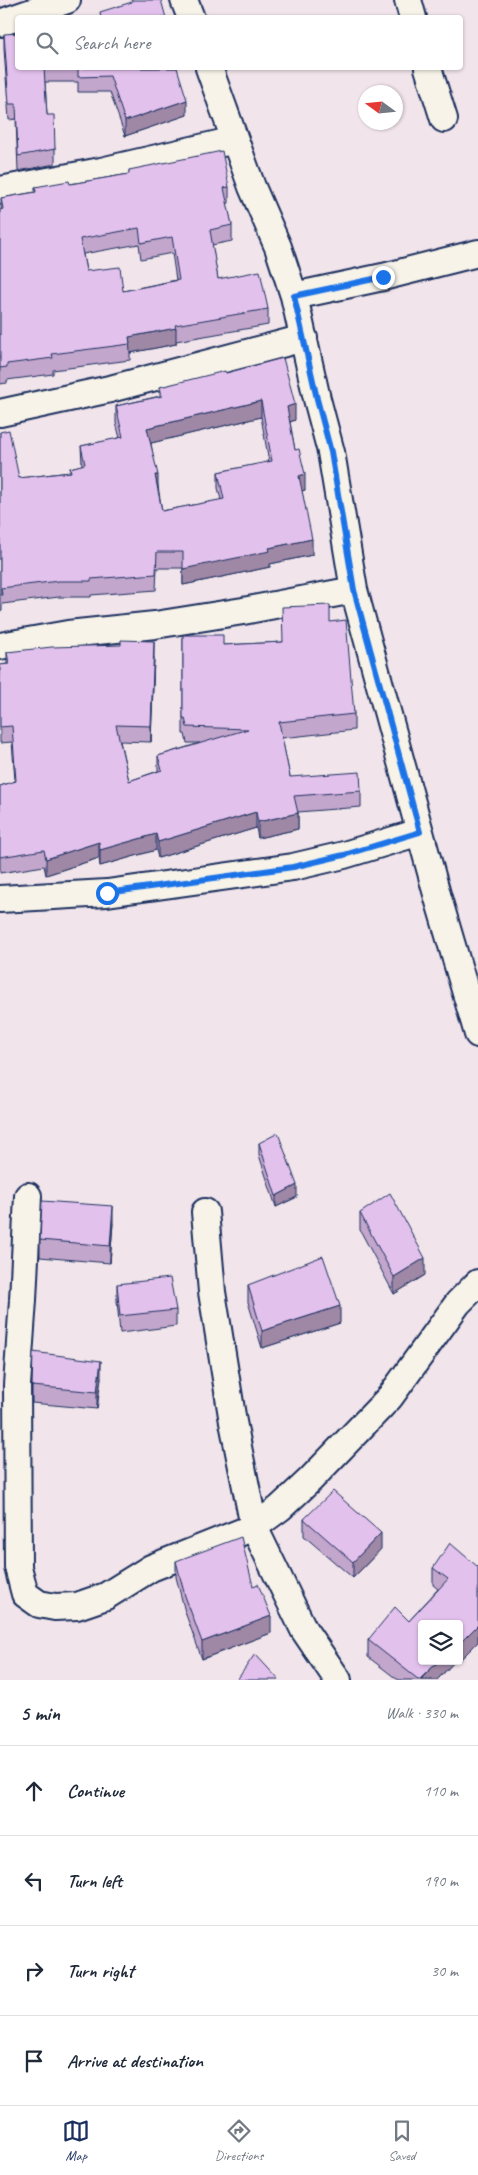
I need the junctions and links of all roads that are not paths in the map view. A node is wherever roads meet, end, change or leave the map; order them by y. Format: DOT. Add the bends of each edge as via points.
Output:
graph roads {
  1 [pos="67,0"];
  2 [pos="184,0"];
  3 [pos="408,0"];
  4 [pos="23,15"];
  5 [pos="190,15"];
  6 [pos="412,15"];
  7 [pos="15,18"];
  8 [pos="0,23"];
  9 [pos="210,70"];
  10 [pos="429,70"];
  11 [pos="444,119"];
  12 [pos="235,140"];
  13 [pos="0,190"];
  14 [pos="478,253"];
  15 [pos="294,296"];
  16 [pos="304,338"];
  17 [pos="0,413"];
  18 [pos="354,590"];
  19 [pos="0,646"];
  20 [pos="420,832"];
  21 [pos="0,899"];
  22 [pos="478,1034"];
  23 [pos="28,1196"];
  24 [pos="205,1212"];
  25 [pos="478,1283"];
  26 [pos="8,1385"];
  27 [pos="254,1527"];
  28 [pos="338,1680"];
  1 -- 4 [label="street"];
  2 -- 5 [label="street"];
  3 -- 6 [label="street"];
  7 -- 8 [label="street"];
  9 -- 12 [label="street"];
  10 -- 11 [label="street"];
  12 -- 13 [label="street"];
  12 -- 15 [label="street"];
  14 -- 15 [label="street"];
  15 -- 16 [label="street"];
  16 -- 17 [label="street" via="110,389"];
  16 -- 18 [label="street" via="331,452"];
  18 -- 19 [label="street" via="155,625 68,634"];
  18 -- 20 [label="street"];
  20 -- 21 [label="street" via="293,867 107,893"];
  20 -- 22 [label="street"];
  23 -- 26 [label="street" via="23,1300"];
  24 -- 27 [label="street" via="212,1292"];
  25 -- 27 [label="street" via="458,1304 390,1398 310,1480"];
  26 -- 27 [label="street" via="18,1567 25,1594 39,1604 77,1606 99,1599 151,1568"];
  27 -- 28 [label="street" via="304,1630"];
}
